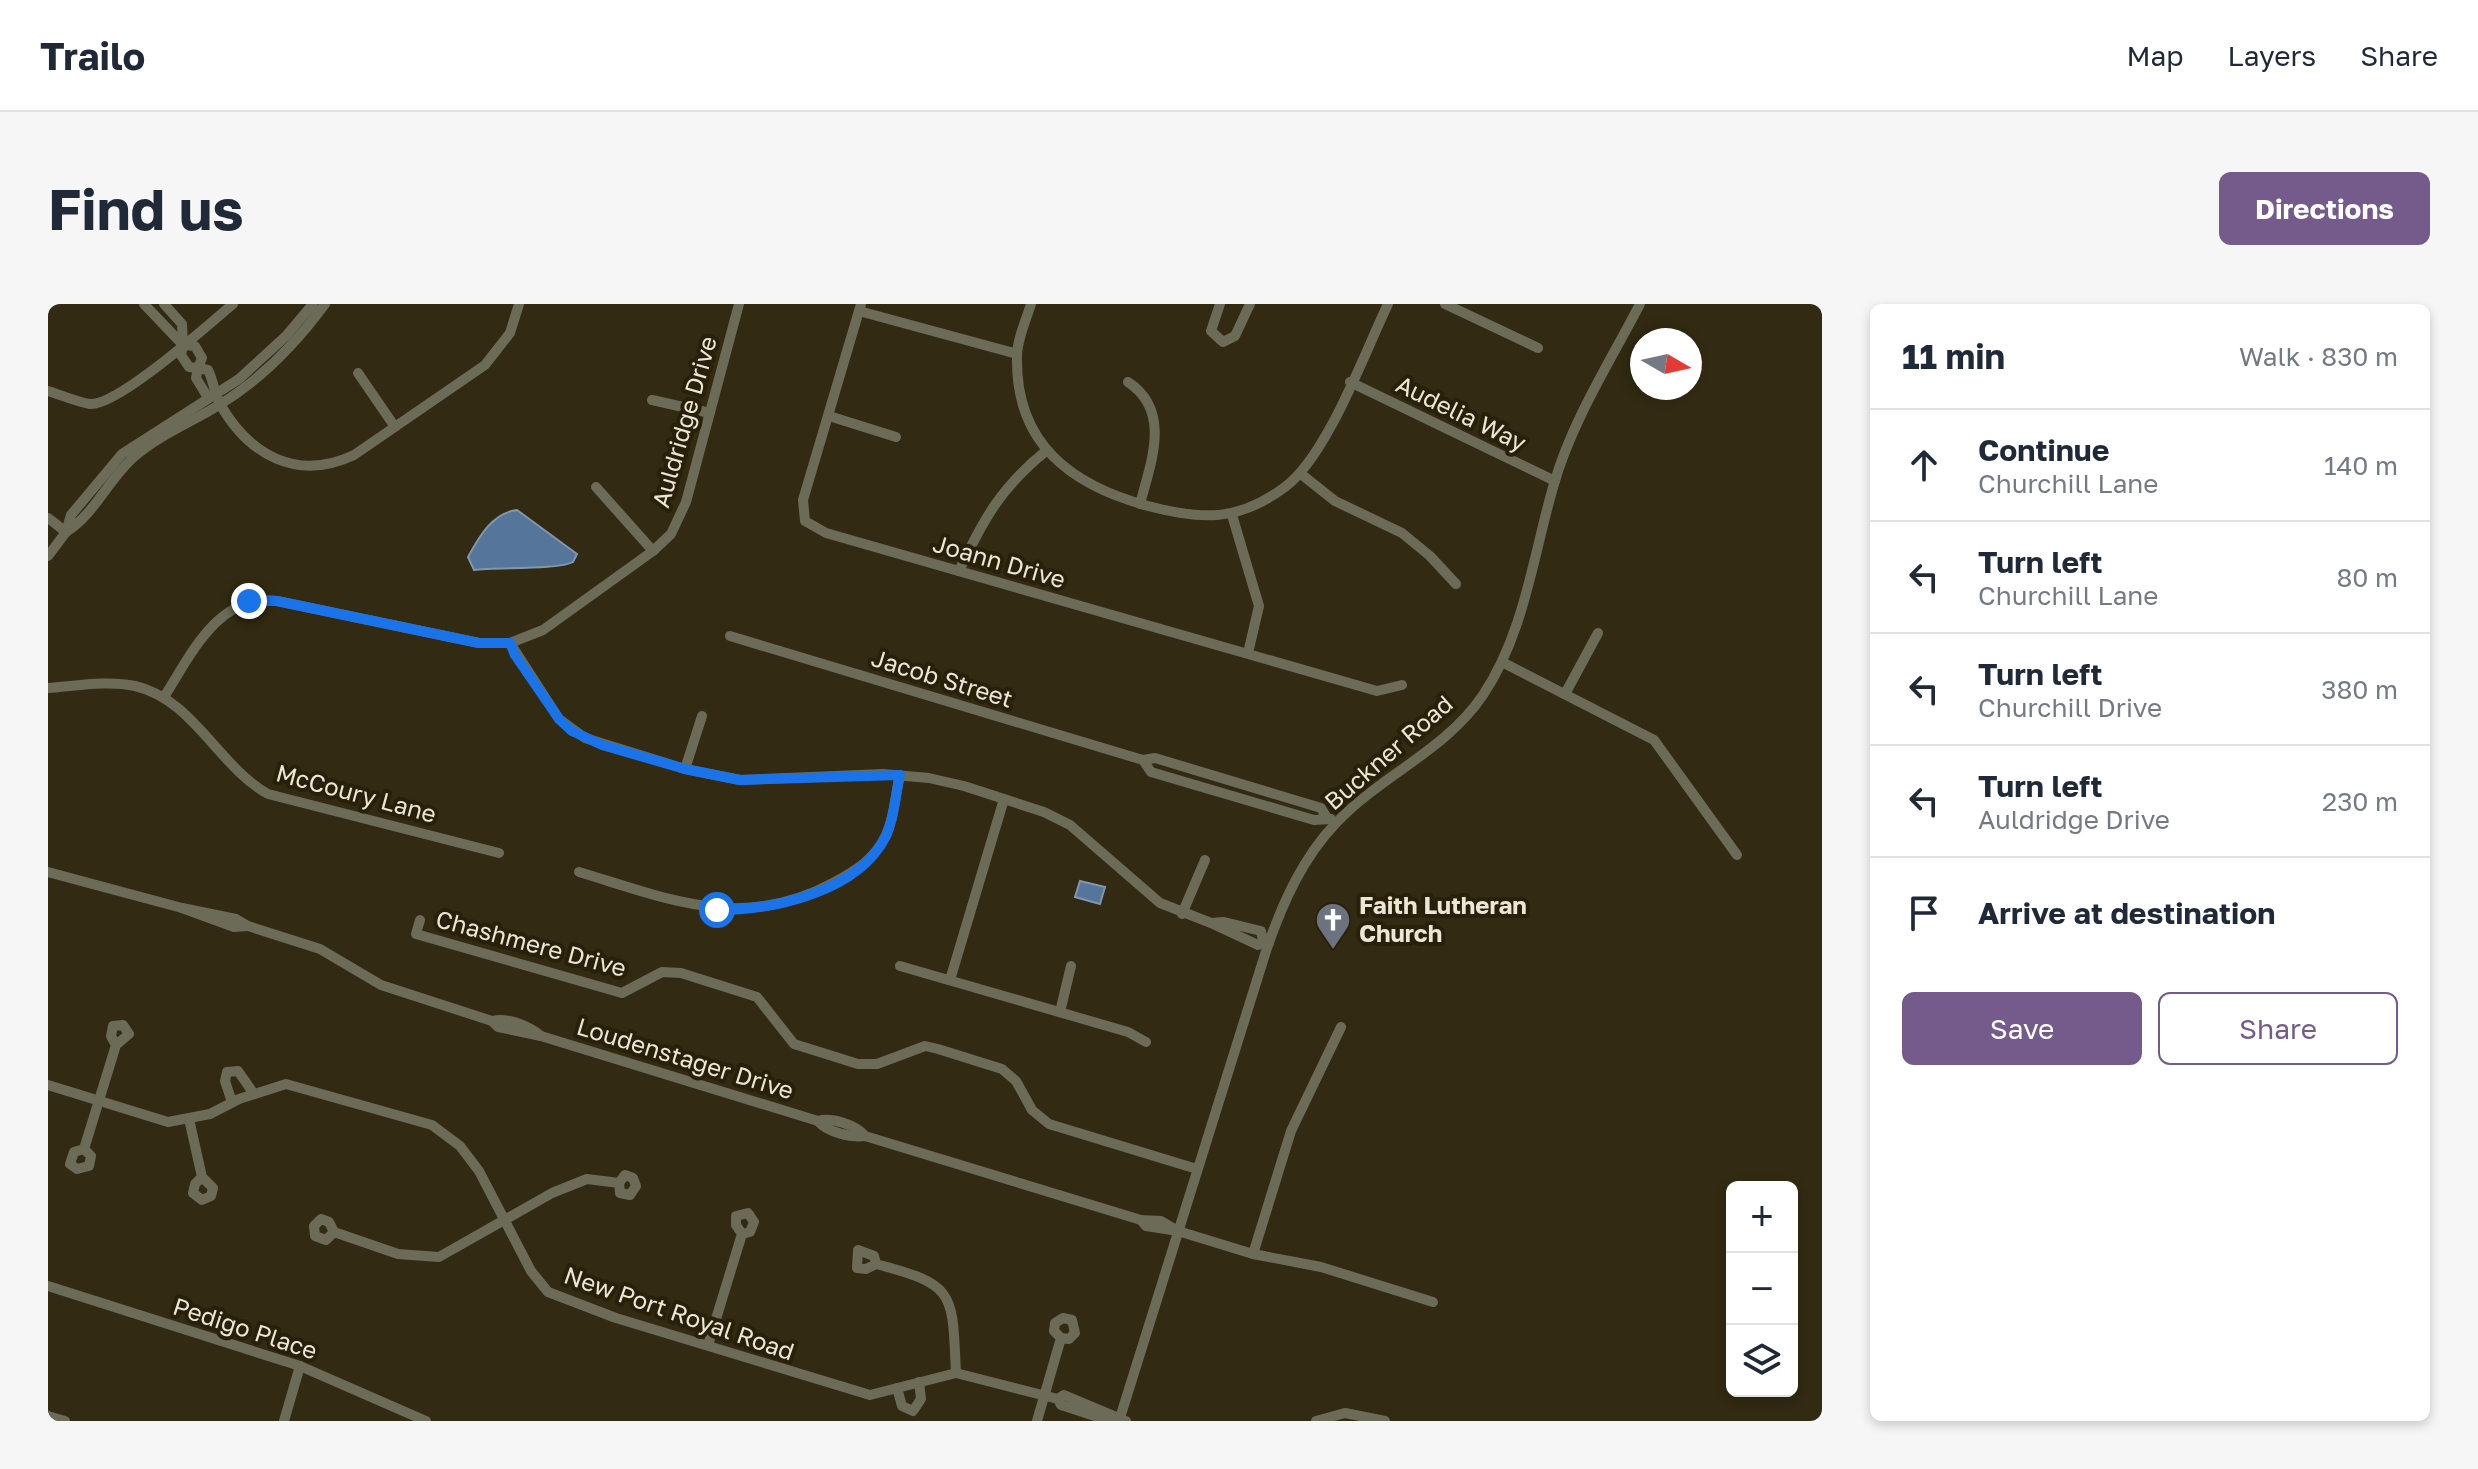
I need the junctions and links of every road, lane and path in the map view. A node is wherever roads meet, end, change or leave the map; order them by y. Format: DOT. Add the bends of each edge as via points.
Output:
graph roads {
  1 [pos="144,304"];
  2 [pos="164,304"];
  3 [pos="233,304"];
  4 [pos="313,304"];
  5 [pos="325,304"];
  6 [pos="739,304"];
  7 [pos="1031,304"];
  8 [pos="1220,304"];
  9 [pos="1250,304"];
  10 [pos="1388,304"];
  11 [pos="1445,304"];
  12 [pos="1640,304"];
  13 [pos="515,305"];
  14 [pos="860,308"];
  15 [pos="183,345"];
  16 [pos="1538,348"];
  17 [pos="1017,354"];
  18 [pos="358,373"];
  19 [pos="1128,382"];
  20 [pos="1350,382"];
  21 [pos="48,391"];
  22 [pos="218,400"];
  23 [pos="652,400"];
  24 [pos="710,413"];
  25 [pos="829,416"];
  26 [pos="395,427"];
  27 [pos="896,437"];
  28 [pos="1046,451"];
  29 [pos="1301,474"];
  30 [pos="1555,481"];
  31 [pos="596,487"];
  32 [pos="1140,504"];
  33 [pos="1232,515"];
  34 [pos="48,518"];
  35 [pos="66,532"];
  36 [pos="653,551"];
  37 [pos="48,556"];
  38 [pos="959,571"];
  39 [pos="1456,584"];
  40 [pos="1598,633"];
  41 [pos="730,636"];
  42 [pos="510,643"];
  43 [pos="1248,653"];
  44 [pos="1502,662"];
  45 [pos="1402,685"];
  46 [pos="48,688"];
  47 [pos="1565,694"];
  48 [pos="164,697"];
  49 [pos="702,716"];
  50 [pos="685,769"];
  51 [pos="900,775"];
  52 [pos="1004,799"];
  53 [pos="1332,820"];
  54 [pos="499,853"];
  55 [pos="1737,855"];
  56 [pos="1205,860"];
  57 [pos="48,872"];
  58 [pos="579,872"];
  59 [pos="1182,914"];
  60 [pos="420,920"];
  61 [pos="1266,942"];
  62 [pos="900,966"];
  63 [pos="1071,966"];
  64 [pos="950,980"];
  65 [pos="1060,1012"];
  66 [pos="1341,1027"];
  67 [pos="1146,1042"];
  68 [pos="116,1045"];
  69 [pos="48,1085"];
  70 [pos="254,1094"];
  71 [pos="100,1102"];
  72 [pos="232,1102"];
  73 [pos="189,1119"];
  74 [pos="84,1149"];
  75 [pos="1197,1169"];
  76 [pos="202,1177"];
  77 [pos="619,1183"];
  78 [pos="504,1221"];
  79 [pos="1178,1231"];
  80 [pos="334,1232"];
  81 [pos="742,1234"];
  82 [pos="1253,1254"];
  83 [pos="876,1264"];
  84 [pos="48,1286"];
  85 [pos="1433,1302"];
  86 [pos="1061,1338"];
  87 [pos="708,1345"];
  88 [pos="300,1366"];
  89 [pos="956,1373"];
  90 [pos="919,1382"];
  91 [pos="897,1388"];
  92 [pos="1047,1393"];
  93 [pos="48,1416"];
  94 [pos="1334,1418"];
  95 [pos="1121,1420"];
  96 [pos="65,1421"];
  97 [pos="284,1421"];
  98 [pos="426,1421"];
  99 [pos="1037,1421"];
  100 [pos="1316,1421"];
  101 [pos="1385,1421"];
  1 -- 15 [label="street"];
  2 -- 15 [label="street" via="182,324"];
  3 -- 15 [label="street"];
  4 -- 22 [label="street"];
  5 -- 22 [label="street" via="276,360"];
  6 -- 24 [label="street, Auldridge Drive"];
  7 -- 17 [label="street"];
  8 -- 9 [label="street" via="1211,331 1223,342 1235,336"];
  10 -- 20 [label="street"];
  11 -- 16 [label="street"];
  12 -- 30 [label="street, Buckner Road"];
  13 -- 26 [label="street" via="510,333 485,365"];
  14 -- 17 [label="street"];
  14 -- 25 [label="street, Joann Drive"];
  15 -- 21 [label="street" via="108,400 92,404"];
  15 -- 22 [label="street" via="195,346 202,358 198,368 208,370"];
  17 -- 28 [label="street" via="1028,418"];
  18 -- 26 [label="street"];
  19 -- 32 [label="street" via="1146,397 1155,424 1155,446"];
  20 -- 29 [label="street"];
  20 -- 30 [label="street, Audelia Way"];
  22 -- 26 [label="street" via="256,449 298,466 338,462"];
  22 -- 35 [label="street" via="136,455 79,524"];
  23 -- 24 [label="street"];
  24 -- 36 [label="street, Auldridge Drive" via="679,521"];
  25 -- 27 [label="street"];
  25 -- 38 [label="street, Joann Drive" via="803,500 805,521 826,533"];
  28 -- 32 [label="street" via="1092,487"];
  28 -- 38 [label="street" via="1012,479 984,517"];
  29 -- 33 [label="street"];
  29 -- 39 [label="street" via="1335,501 1402,533"];
  30 -- 44 [label="street, Buckner Road" via="1521,612"];
  31 -- 36 [label="street"];
  32 -- 33 [label="street" via="1194,515"];
  33 -- 43 [label="street" via="1259,606"];
  34 -- 35 [label="street"];
  35 -- 37 [label="street"];
  36 -- 42 [label="street, Auldridge Drive" via="543,630"];
  38 -- 43 [label="street, Joann Drive"];
  40 -- 47 [label="street"];
  41 -- 53 [label="street, Jacob Street" via="1143,760 1151,772 1314,820"];
  42 -- 48 [label="street, Auldridge Drive" via="479,643 262,599 249,601 220,616"];
  42 -- 50 [label="street" via="572,731"];
  43 -- 45 [label="street, Joann Drive" via="1377,691"];
  44 -- 47 [label="street"];
  44 -- 53 [label="street, Buckner Road" via="1457,726"];
  46 -- 48 [label="street, McCoury Lane" via="133,685"];
  47 -- 55 [label="street" via="1654,740 1690,776"];
  48 -- 54 [label="street, McCoury Lane" via="238,774 268,794"];
  49 -- 50 [label="street"];
  50 -- 51 [label="street" via="763,781"];
  51 -- 52 [label="street"];
  51 -- 58 [label="street" via="887,834 876,852 846,876 787,902 717,910"];
  52 -- 59 [label="street" via="1070,825 1160,903"];
  52 -- 64 [label="street"];
  53 -- 61 [label="street, Buckner Road"];
  56 -- 59 [label="street"];
  57 -- 79 [label="street, Loudenstager Drive" via="320,949 381,985 498,1027 818,1121 859,1128 865,1136 1141,1220 1146,1226"];
  59 -- 61 [label="street" via="1261,931"];
  60 -- 75 [label="street, Chashmere Drive" via="416,934 622,993 672,972 752,995 794,1044 858,1064 877,1064 925,1046 1002,1069 1049,1124"];
  61 -- 75 [label="street, Buckner Road"];
  62 -- 64 [label="street"];
  63 -- 65 [label="street"];
  64 -- 65 [label="street"];
  65 -- 67 [label="street"];
  66 -- 82 [label="street" via="1291,1131"];
  68 -- 71 [label="street"];
  69 -- 71 [label="street, New Port Royal Road"];
  70 -- 72 [label="street, New Port Royal Road"];
  70 -- 72 [label="street" via="238,1071 227,1072"];
  70 -- 78 [label="street, New Port Royal Road" via="286,1084 432,1125 460,1146 479,1171"];
  71 -- 73 [label="street, New Port Royal Road" via="168,1122"];
  71 -- 74 [label="street"];
  72 -- 73 [label="street, New Port Royal Road"];
  73 -- 76 [label="street"];
  75 -- 79 [label="street, Buckner Road"];
  77 -- 78 [label="street" via="587,1179"];
  78 -- 80 [label="street" via="439,1257 398,1254"];
  78 -- 87 [label="street, New Port Royal Road" via="548,1292"];
  79 -- 82 [label="street, Loudenstager Drive"];
  79 -- 95 [label="street, Buckner Road"];
  81 -- 87 [label="street"];
  82 -- 85 [label="street, Loudenstager Drive" via="1321,1267"];
  83 -- 89 [label="street" via="940,1286 953,1311"];
  84 -- 88 [label="street, Pedigo Place"];
  86 -- 92 [label="street"];
  87 -- 91 [label="street, New Port Royal Road" via="870,1395"];
  88 -- 97 [label="street"];
  88 -- 98 [label="street, Pedigo Place"];
  89 -- 90 [label="street, New Port Royal Road"];
  89 -- 92 [label="street, New Port Royal Road"];
  90 -- 91 [label="street, New Port Royal Road"];
  90 -- 91 [label="street" via="921,1399 913,1411 902,1406"];
  92 -- 95 [label="street, New Port Royal Road" via="1107,1410"];
  92 -- 99 [label="street"];
  93 -- 96 [label="street"];
  94 -- 100 [label="street"];
  94 -- 101 [label="street" via="1354,1414"];
}
